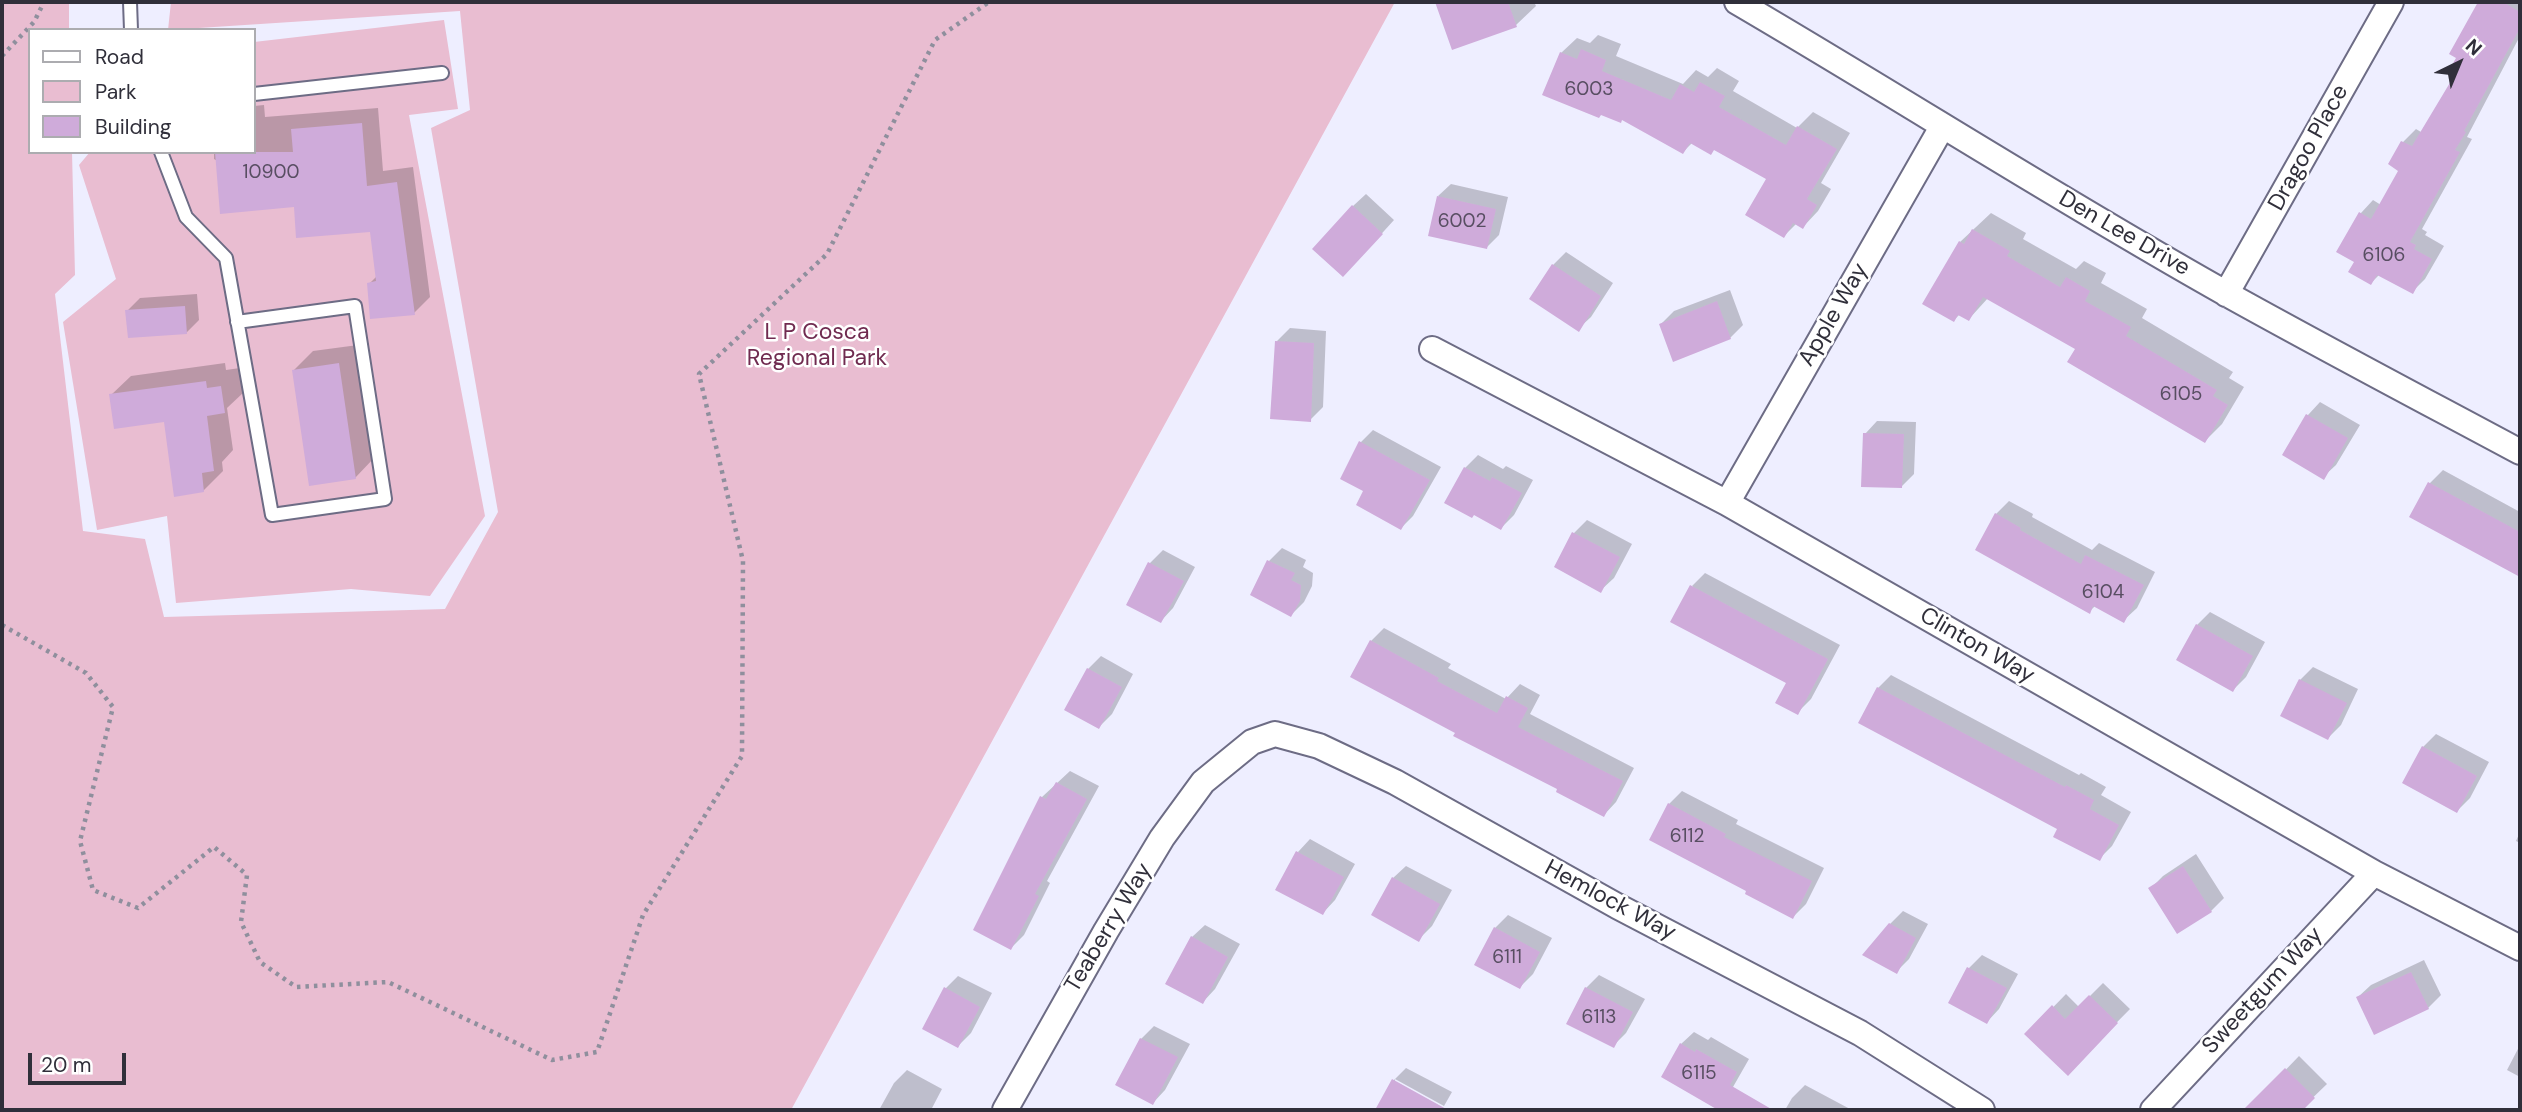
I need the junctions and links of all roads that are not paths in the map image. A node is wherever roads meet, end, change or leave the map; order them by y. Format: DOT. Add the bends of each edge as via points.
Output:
graph roads {
  1 [pos="130,2"];
  2 [pos="1737,2"];
  3 [pos="2391,2"];
  4 [pos="131,28"];
  5 [pos="442,73"];
  6 [pos="256,94"];
  7 [pos="1942,127"];
  8 [pos="162,154"];
  9 [pos="2226,294"];
  10 [pos="237,322"];
  11 [pos="1432,349"];
  12 [pos="2520,452"];
  13 [pos="1727,503"];
  14 [pos="1230,758"];
  15 [pos="2374,873"];
  16 [pos="2520,948"];
  17 [pos="1005,1110"];
  18 [pos="1982,1110"];
  19 [pos="2153,1110"];
  1 -- 4 [label="lane"];
  2 -- 7 [label="street, Den Lee Drive"];
  3 -- 9 [label="street, Dragoo Place"];
  5 -- 6 [label="lane"];
  7 -- 9 [label="street, Den Lee Drive"];
  7 -- 13 [label="street, Apple Way"];
  8 -- 10 [label="lane" via="186,217 226,258"];
  9 -- 12 [label="street, Den Lee Drive"];
  10 -- 10 [label="lane" via="355,306 385,499 272,515"];
  11 -- 13 [label="street, Clinton Way"];
  13 -- 15 [label="street, Clinton Way"];
  14 -- 17 [label="street, Teaberry Way" via="1203,782 1162,838"];
  14 -- 18 [label="street, Hemlock Way" via="1252,742 1275,734 1319,746 1395,782 1617,906 1860,1033"];
  15 -- 16 [label="street, Clinton Way"];
  15 -- 19 [label="street, Sweetgum Way"];
}
